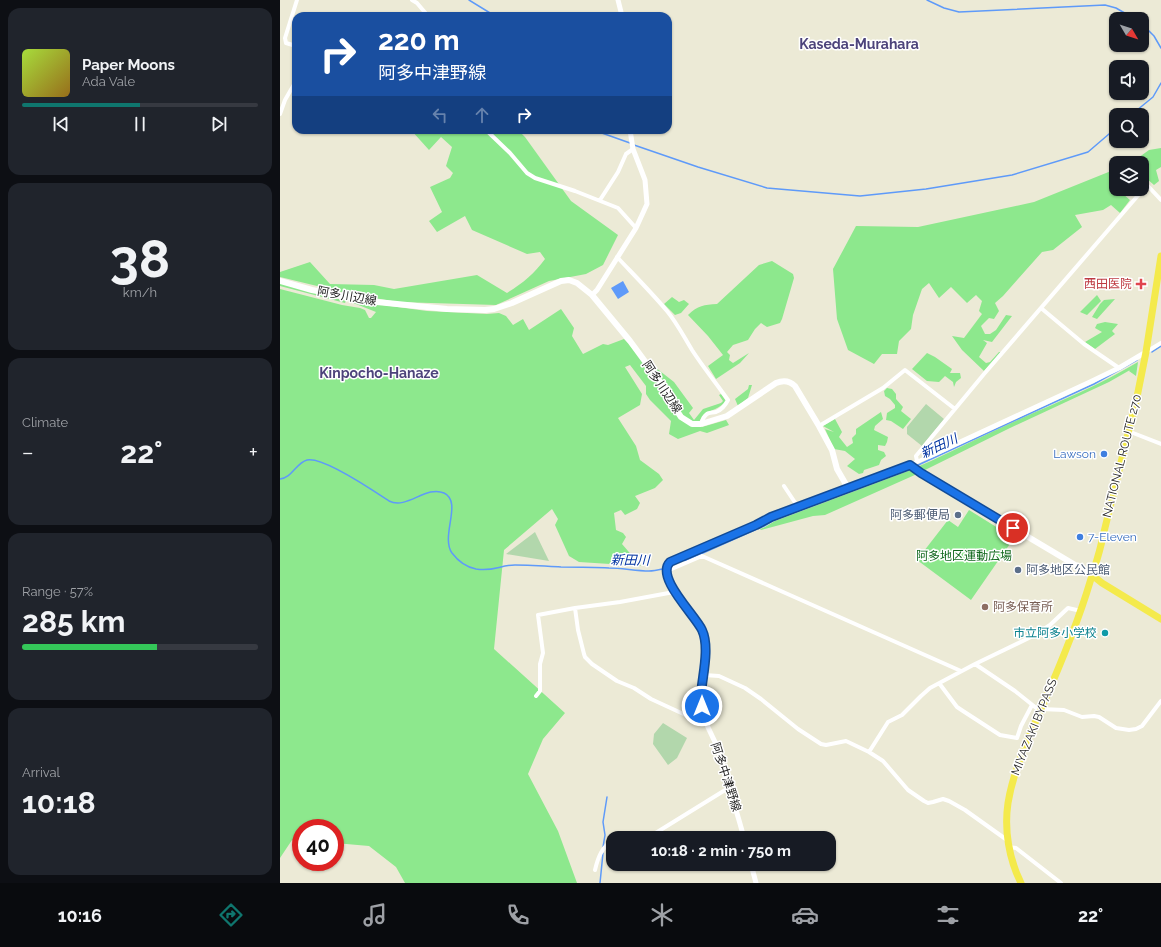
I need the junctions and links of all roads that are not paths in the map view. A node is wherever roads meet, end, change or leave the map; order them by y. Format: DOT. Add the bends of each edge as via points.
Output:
graph roads {
  1 [pos="297,0"];
  2 [pos="412,0"];
  3 [pos="618,0"];
  4 [pos="293,12"];
  5 [pos="425,12"];
  6 [pos="621,12"];
  7 [pos="292,16"];
  8 [pos="292,45"];
  9 [pos="292,88"];
  10 [pos="280,114"];
  11 [pos="490,134"];
  12 [pos="630,134"];
  13 [pos="633,149"];
  14 [pos="600,200"];
  15 [pos="1161,200"];
  16 [pos="636,228"];
  17 [pos="1161,256"];
  18 [pos="617,257"];
  19 [pos="280,281"];
  20 [pos="592,296"];
  21 [pos="1041,308"];
  22 [pos="1161,343"];
  23 [pos="1146,352"];
  24 [pos="1119,368"];
  25 [pos="955,409"];
  26 [pos="701,424"];
  27 [pos="819,426"];
  28 [pos="1128,431"];
  29 [pos="1161,444"];
  30 [pos="930,456"];
  31 [pos="917,462"];
  32 [pos="912,466"];
  33 [pos="784,486"];
  34 [pos="848,488"];
  35 [pos="798,507"];
  36 [pos="667,569"];
  37 [pos="1092,575"];
  38 [pos="674,592"];
  39 [pos="575,608"];
  40 [pos="1081,611"];
  41 [pos="1161,618"];
  42 [pos="975,664"];
  43 [pos="961,671"];
  44 [pos="704,675"];
  45 [pos="939,683"];
  46 [pos="536,696"];
  47 [pos="1161,702"];
  48 [pos="1032,705"];
  49 [pos="1040,710"];
  50 [pos="703,715"];
  51 [pos="869,752"];
  52 [pos="730,787"];
  53 [pos="659,831"];
  54 [pos="742,831"];
  55 [pos="1008,843"];
  56 [pos="606,846"];
  57 [pos="595,870"];
  58 [pos="753,871"];
  59 [pos="756,883"];
  60 [pos="1021,883"];
  61 [pos="1061,883"];
  1 -- 4 [label="street"];
  2 -- 5 [label="street"];
  3 -- 6 [label="street"];
  7 -- 8 [label="street" via="285,38 286,43"];
  9 -- 10 [label="street"];
  11 -- 14 [label="street" via="527,173 535,178"];
  12 -- 13 [label="street"];
  13 -- 14 [label="street" via="626,154"];
  13 -- 16 [label="street" via="645,180 647,197"];
  14 -- 16 [label="street" via="618,208"];
  15 -- 21 [label="street" via="1147,185"];
  16 -- 18 [label="street"];
  17 -- 23 [label="highway, NATIONAL ROUTE 270"];
  18 -- 20 [label="street"];
  18 -- 26 [label="street" via="675,321 708,374 728,400 722,409 707,413"];
  19 -- 20 [label="main road, 阿多川辺線" via="367,300 447,309 494,309 569,280"];
  20 -- 26 [label="main road, 阿多川辺線" via="630,341 669,394 682,417 692,424"];
  21 -- 24 [label="street" via="1084,344"];
  21 -- 25 [label="street"];
  22 -- 23 [label="street"];
  23 -- 24 [label="street"];
  23 -- 28 [label="highway, NATIONAL ROUTE 270"];
  24 -- 30 [label="street"];
  25 -- 27 [label="street" via="905,370 883,388"];
  25 -- 31 [label="street" via="916,456"];
  26 -- 27 [label="main road" via="727,416 776,383 786,381 794,386"];
  27 -- 34 [label="main road"];
  28 -- 29 [label="street"];
  28 -- 37 [label="highway, NATIONAL ROUTE 270"];
  30 -- 31 [label="street"];
  31 -- 32 [label="street"];
  32 -- 34 [label="main road"];
  32 -- 37 [label="main road"];
  33 -- 35 [label="street"];
  34 -- 35 [label="street"];
  35 -- 36 [label="street" via="670,562"];
  36 -- 38 [label="street, 阿多中津野線"];
  36 -- 43 [label="street" via="702,556"];
  37 -- 40 [label="highway, MIYAZAKI BYPASS"];
  37 -- 41 [label="highway"];
  38 -- 39 [label="street"];
  38 -- 44 [label="street, 阿多中津野線" via="697,621 704,636"];
  39 -- 46 [label="street" via="538,615 542,653 540,691"];
  39 -- 50 [label="street" via="584,654 592,664 617,681 671,709 695,718"];
  40 -- 42 [label="street" via="1068,608 1037,633"];
  40 -- 49 [label="highway, MIYAZAKI BYPASS"];
  42 -- 43 [label="street"];
  42 -- 48 [label="street"];
  43 -- 45 [label="street"];
  44 -- 50 [label="street, 阿多中津野線" via="701,694"];
  44 -- 51 [label="street" via="719,676 745,688 821,744 846,741"];
  45 -- 48 [label="street" via="957,707 1000,735 1017,738"];
  45 -- 51 [label="street" via="902,715 888,722"];
  47 -- 49 [label="street" via="1142,726 1129,730 1116,728 1099,717 1082,717 1064,710"];
  48 -- 49 [label="street"];
  49 -- 55 [label="highway, MIYAZAKI BYPASS" via="1013,782 1008,805"];
  50 -- 52 [label="street, 阿多中津野線" via="720,754"];
  51 -- 55 [label="street" via="883,761 901,783 918,797 928,803 943,799 949,801"];
  52 -- 53 [label="street"];
  52 -- 54 [label="street, 阿多中津野線"];
  55 -- 60 [label="highway, MIYAZAKI BYPASS"];
  55 -- 61 [label="street"];
  56 -- 57 [label="street" via="600,854"];
  58 -- 59 [label="street"];
}
